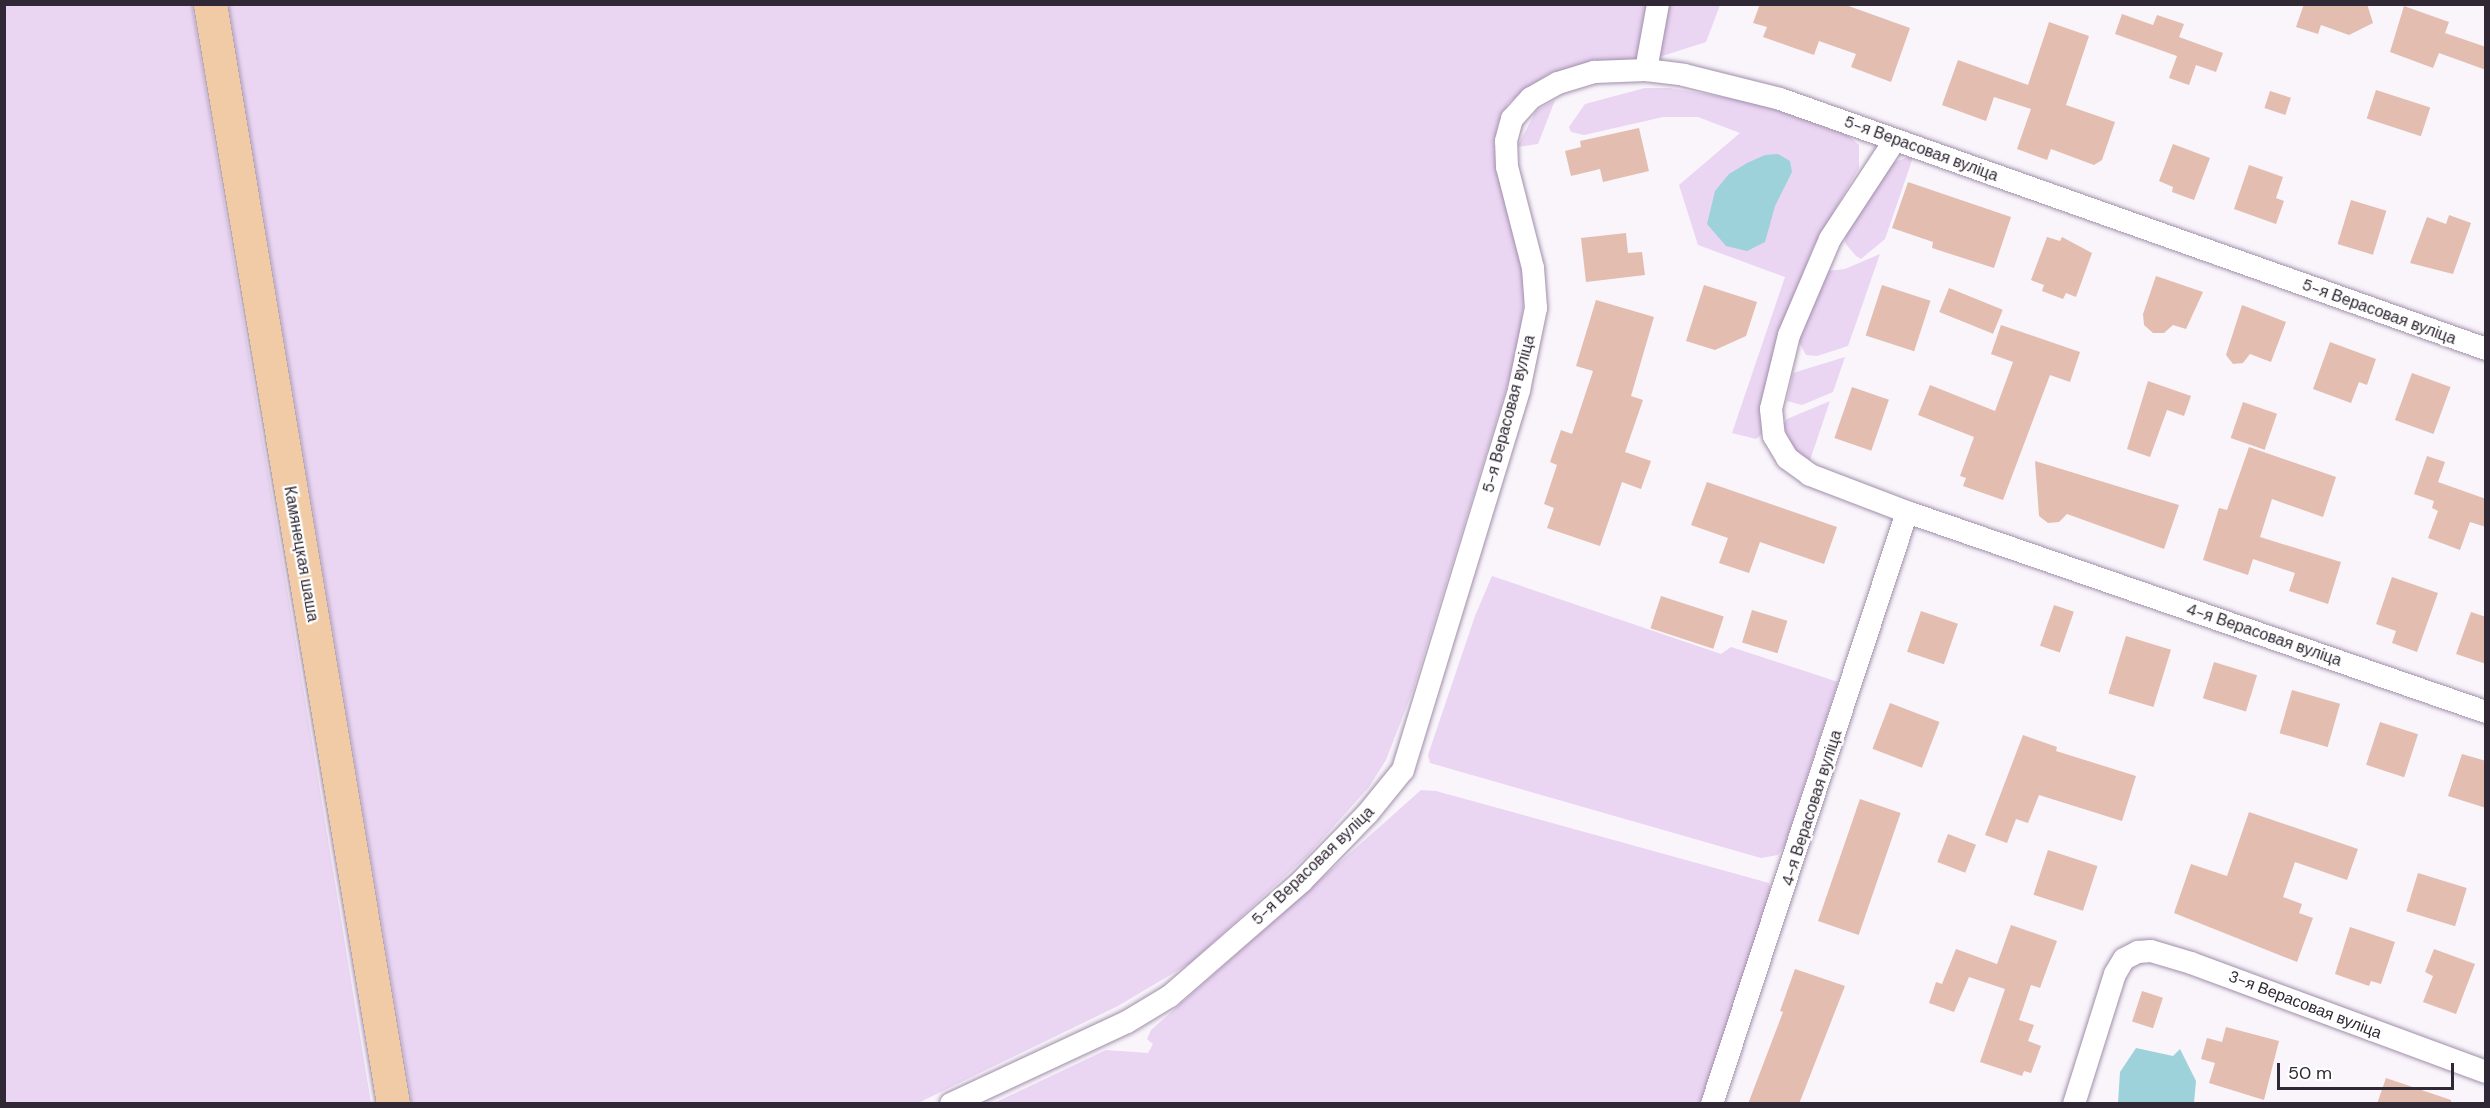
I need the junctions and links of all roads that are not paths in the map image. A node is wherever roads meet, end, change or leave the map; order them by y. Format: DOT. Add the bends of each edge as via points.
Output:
graph roads {
  1 [pos="210,4"];
  2 [pos="1659,4"];
  3 [pos="1646,70"];
  4 [pos="1895,140"];
  5 [pos="2486,350"];
  6 [pos="1907,512"];
  7 [pos="2486,712"];
  8 [pos="2486,1072"];
  9 [pos="393,1104"];
  10 [pos="951,1104"];
  11 [pos="1712,1104"];
  12 [pos="2074,1104"];
  1 -- 9 [label="main road, Камянецкая шаша"];
  2 -- 3 [label="street"];
  3 -- 4 [label="street, 5-я Верасовая вуліца" via="1780,99"];
  3 -- 10 [label="street, 5-я Верасовая вуліца" via="1594,72 1558,83 1531,98 1512,119 1506,141 1507,167 1527,236 1536,308 1527,359 1429,691 1396,781 1301,882 1170,996 1126,1022"];
  4 -- 5 [label="street, 5-я Верасовая вуліца"];
  4 -- 6 [label="street, 4-я Верасовая вуліца" via="1846,212 1809,282 1773,395 1771,422 1779,447 1798,468"];
  6 -- 7 [label="street, 4-я Верасовая вуліца"];
  6 -- 11 [label="street, 4-я Верасовая вуліца"];
  8 -- 12 [label="street, 3-я Верасовая вуліца" via="2151,951 2124,958 2111,985"];
}
